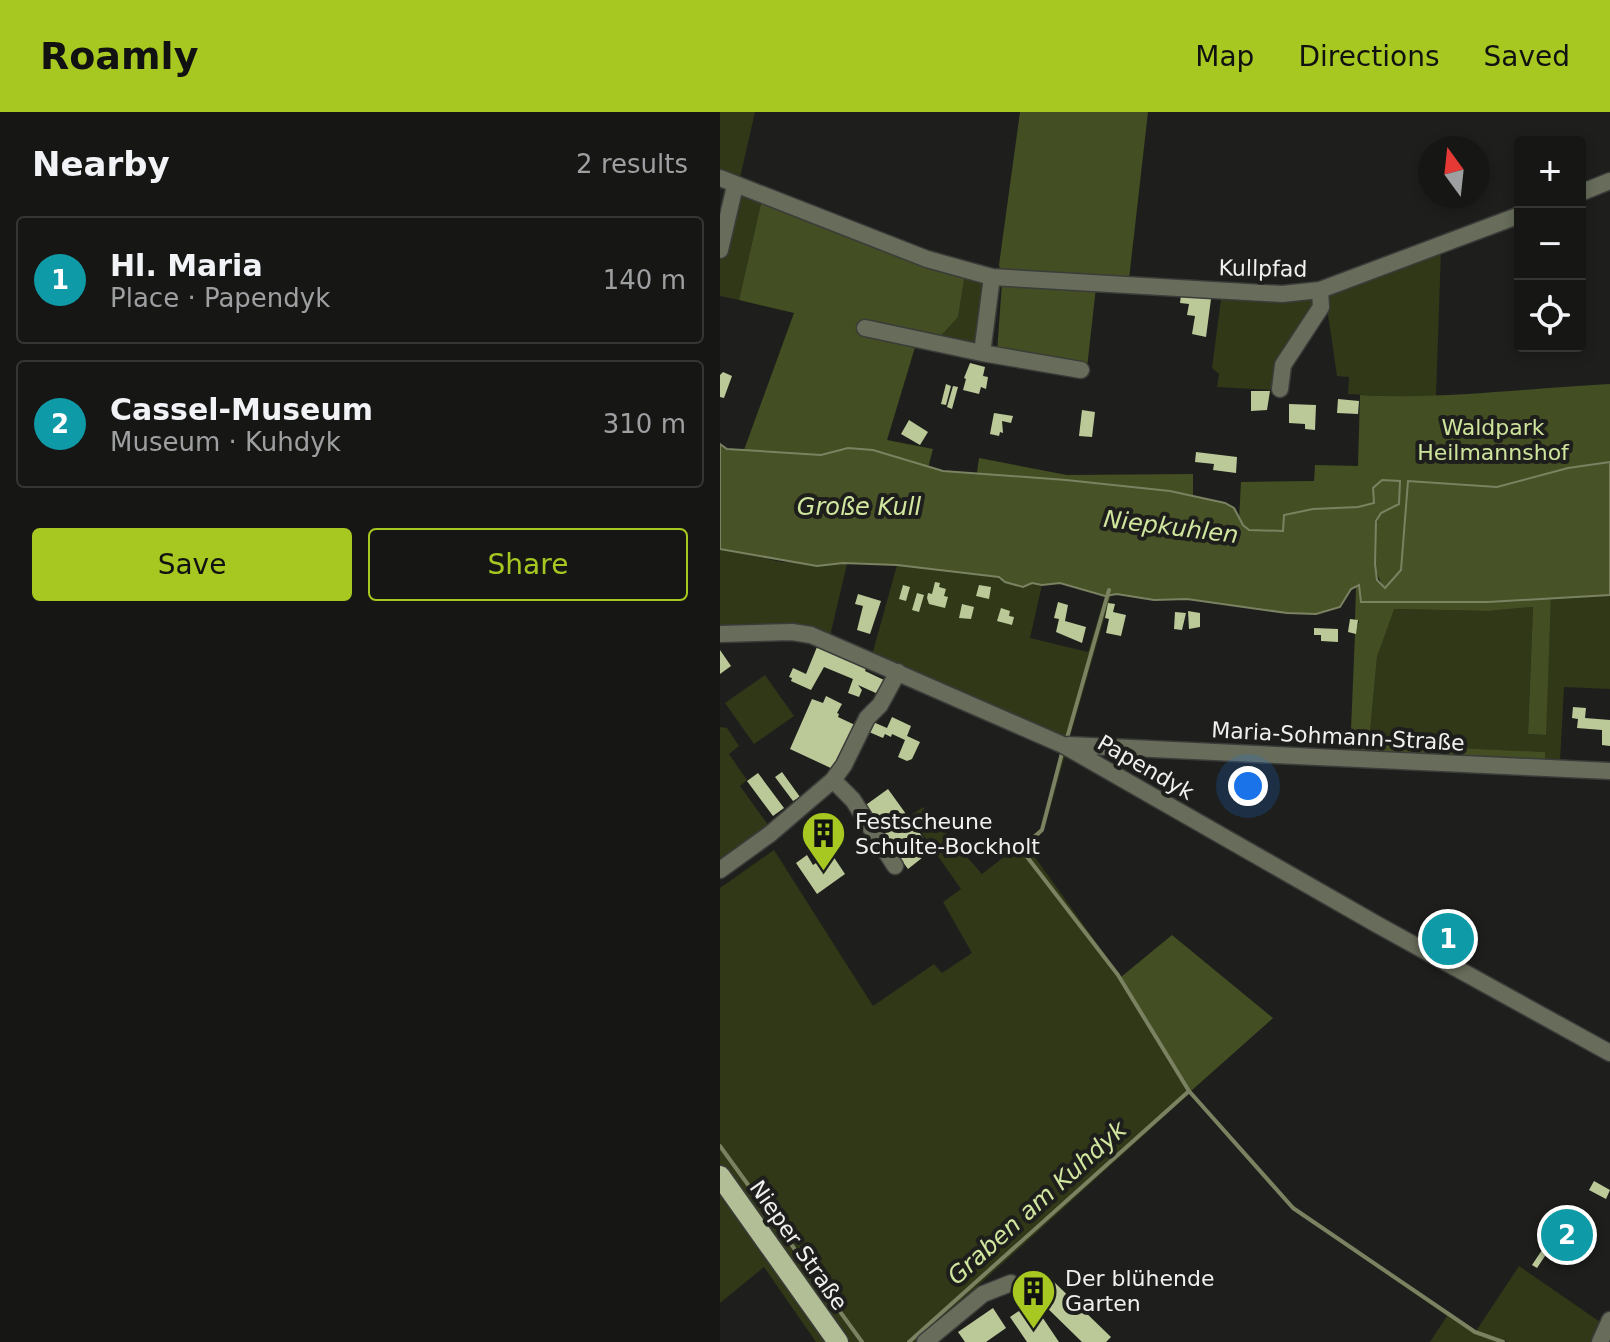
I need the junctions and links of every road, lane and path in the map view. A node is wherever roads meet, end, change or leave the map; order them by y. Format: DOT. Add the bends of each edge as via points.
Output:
graph roads {
  1 [pos="1610,181"];
  2 [pos="728,182"];
  3 [pos="1586,191"];
  4 [pos="1514,217"];
  5 [pos="720,250"];
  6 [pos="992,277"];
  7 [pos="1320,290"];
  8 [pos="865,328"];
  9 [pos="982,353"];
  10 [pos="1081,370"];
  11 [pos="1280,389"];
  12 [pos="720,634"];
  13 [pos="898,672"];
  14 [pos="1063,745"];
  15 [pos="1610,771"];
  16 [pos="833,780"];
  17 [pos="895,866"];
  18 [pos="720,870"];
  19 [pos="1610,1053"];
  20 [pos="720,1176"];
  21 [pos="1011,1283"];
  22 [pos="1610,1320"];
  23 [pos="838,1342"];
  24 [pos="925,1342"];
  25 [pos="1600,1342"];
  1 -- 3 [label="street"];
  2 -- 5 [label="street, Kullpfad"];
  2 -- 6 [label="street, Kullpfad" via="927,259"];
  4 -- 7 [label="street, Kullpfad"];
  6 -- 7 [label="street, Kullpfad" via="1282,294"];
  6 -- 9 [label="street"];
  7 -- 11 [label="street" via="1321,307 1283,365"];
  8 -- 9 [label="street"];
  9 -- 10 [label="street"];
  12 -- 13 [label="street, Papendyk" via="811,635"];
  13 -- 14 [label="street, Papendyk"];
  13 -- 16 [label="street"];
  14 -- 15 [label="street, Maria-Sohmann-Straße"];
  14 -- 19 [label="street, Papendyk"];
  16 -- 17 [label="street" via="853,800"];
  16 -- 18 [label="street"];
  20 -- 23 [label="main road, Nieper Straße"];
  21 -- 24 [label="street" via="983,1294"];
  22 -- 25 [label="street"];
}
